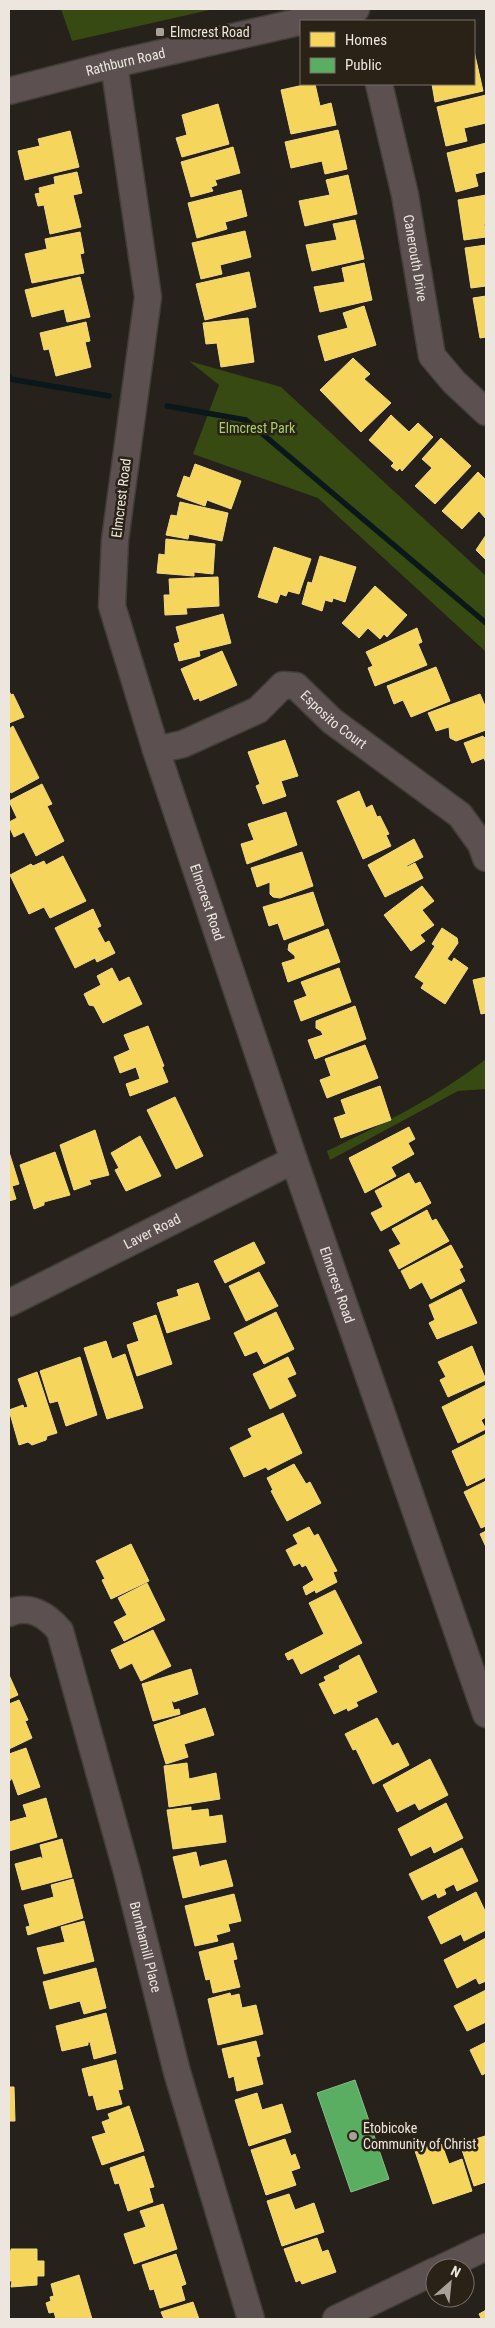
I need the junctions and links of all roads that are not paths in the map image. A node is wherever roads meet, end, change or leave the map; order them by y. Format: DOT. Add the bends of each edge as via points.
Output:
graph roads {
  1 [pos="356,9"];
  2 [pos="308,20"];
  3 [pos="300,22"];
  4 [pos="114,64"];
  5 [pos="379,85"];
  6 [pos="9,91"];
  7 [pos="486,412"];
  8 [pos="156,750"];
  9 [pos="486,858"];
  10 [pos="294,1160"];
  11 [pos="9,1303"];
  12 [pos="9,1614"];
  13 [pos="486,1714"];
  14 [pos="486,2247"];
  15 [pos="463,2258"];
  16 [pos="425,2277"];
  17 [pos="252,2319"];
  18 [pos="336,2319"];
  1 -- 2 [label="street, Rathburn Road"];
  3 -- 4 [label="street, Rathburn Road"];
  4 -- 6 [label="street, Rathburn Road"];
  4 -- 8 [label="street, Elmcrest Road" via="148,297 115,540 112,606"];
  5 -- 7 [label="street, Canerouth Drive" via="405,196 432,356"];
  8 -- 9 [label="street, Esposito Court" via="183,744 258,710 283,685 296,686 332,721 460,815 481,844"];
  8 -- 10 [label="street, Elmcrest Road"];
  10 -- 11 [label="street, Laver Road"];
  10 -- 13 [label="street, Elmcrest Road"];
  12 -- 17 [label="street, Burnhamill Place" via="24,1609 38,1613 51,1619 60,1631 127,1872 177,2072"];
  14 -- 15 [label="street"];
  16 -- 18 [label="street"];
}
